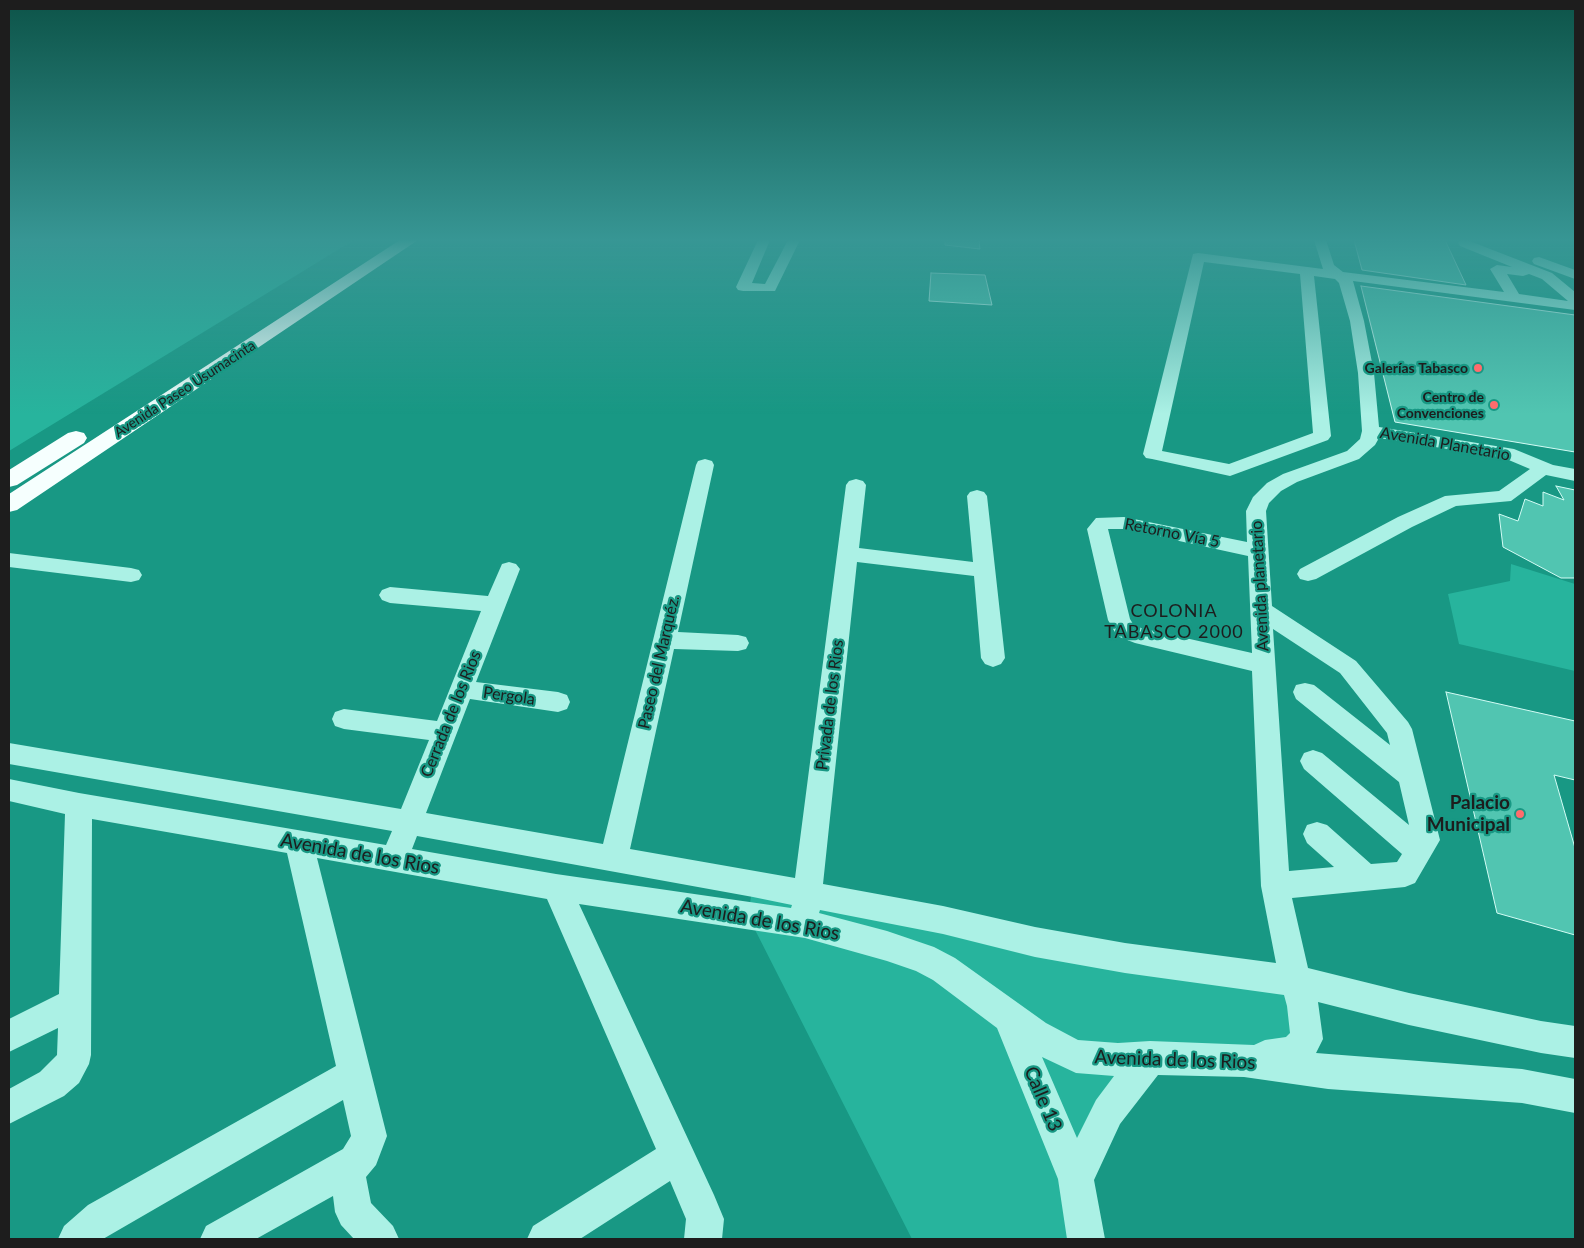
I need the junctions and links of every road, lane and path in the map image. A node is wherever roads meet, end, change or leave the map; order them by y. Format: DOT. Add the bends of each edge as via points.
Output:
graph roads {
  1 [pos="294,298"];
  2 [pos="322,298"];
  3 [pos="1189,298"];
  4 [pos="1309,298"];
  5 [pos="1350,298"];
  6 [pos="1485,298"];
  7 [pos="1516,298"];
  8 [pos="1575,306"];
  9 [pos="1575,311"];
  10 [pos="127,405"];
  11 [pos="94,426"];
  12 [pos="1371,431"];
  13 [pos="705,465"];
  14 [pos="1543,468"];
  15 [pos="1575,475"];
  16 [pos="9,480"];
  17 [pos="856,485"];
  18 [pos="977,496"];
  19 [pos="9,505"];
  20 [pos="1258,551"];
  21 [pos="848,554"];
  22 [pos="9,560"];
  23 [pos="509,570"];
  24 [pos="983,570"];
  25 [pos="1308,574"];
  26 [pos="131,575"];
  27 [pos="390,595"];
  28 [pos="495,604"];
  29 [pos="1261,610"];
  30 [pos="664,640"];
  31 [pos="738,643"];
  32 [pos="993,658"];
  33 [pos="1264,665"];
  34 [pos="461,689"];
  35 [pos="1305,692"];
  36 [pos="558,702"];
  37 [pos="344,719"];
  38 [pos="444,732"];
  39 [pos="9,753"];
  40 [pos="1313,761"];
  41 [pos="1410,776"];
  42 [pos="9,790"];
  43 [pos="79,805"];
  44 [pos="408,822"];
  45 [pos="1317,834"];
  46 [pos="299,844"];
  47 [pos="1419,851"];
  48 [pos="614,859"];
  49 [pos="394,860"];
  50 [pos="1366,878"];
  51 [pos="1275,886"];
  52 [pos="556,887"];
  53 [pos="808,895"];
  54 [pos="805,924"];
  55 [pos="1295,980"];
  56 [pos="75,1003"];
  57 [pos="1010,1019"];
  58 [pos="9,1036"];
  59 [pos="1575,1042"];
  60 [pos="1150,1058"];
  61 [pos="1244,1060"];
  62 [pos="355,1074"];
  63 [pos="1575,1096"];
  64 [pos="9,1107"];
  65 [pos="677,1156"];
  66 [pos="346,1169"];
  67 [pos="1076,1179"];
  68 [pos="78,1239"];
  69 [pos="219,1239"];
  70 [pos="380,1239"];
  71 [pos="546,1239"];
  72 [pos="703,1239"];
  73 [pos="1086,1239"];
  1 -- 10 [label="main road, Avenida Paseo Usumacinta"];
  2 -- 19 [label="main road, Avenida Paseo Usumacinta"];
  3 -- 4 [label="street" via="1152,454 1230,470 1322,436"];
  5 -- 12 [label="street, Avenida planetario" via="1358,321"];
  6 -- 9 [label="street"];
  7 -- 8 [label="street"];
  11 -- 16 [label="main road, Avenida Paseo Usumacinta"];
  12 -- 14 [label="street, Avenida Planetario" via="1503,452"];
  12 -- 20 [label="street, Avenida planetario" via="1369,441 1353,455 1290,478 1264,496 1256,511"];
  13 -- 30 [label="street, Paseo del Marquéz."];
  14 -- 15 [label="street, Avenida Planetario"];
  14 -- 25 [label="street" via="1504,497 1452,500"];
  17 -- 21 [label="street, Privada de los Rios"];
  18 -- 24 [label="street"];
  20 -- 29 [label="street, Avenida planetario"];
  20 -- 33 [label="street, Retorno Vía 5" via="1124,523 1107,522 1097,529 1120,622 1128,632"];
  21 -- 24 [label="street"];
  21 -- 53 [label="street, Privada de los Rios"];
  22 -- 26 [label="street"];
  23 -- 28 [label="street, Cerrada de los Rios"];
  24 -- 32 [label="street"];
  27 -- 28 [label="street"];
  28 -- 34 [label="street, Cerrada de los Rios"];
  29 -- 33 [label="street, Avenida planetario"];
  29 -- 41 [label="street" via="1348,667 1399,729"];
  30 -- 31 [label="street"];
  30 -- 48 [label="street, Paseo del Marquéz."];
  33 -- 51 [label="street, Avenida planetario"];
  34 -- 36 [label="street, Pergola"];
  34 -- 38 [label="street, Cerrada de los Rios"];
  35 -- 41 [label="street"];
  37 -- 38 [label="street"];
  38 -- 44 [label="street, Cerrada de los Rios"];
  39 -- 44 [label="street, Avenida de los Rios"];
  40 -- 47 [label="street"];
  41 -- 47 [label="street" via="1426,840"];
  42 -- 43 [label="street, Avenida de los Rios"];
  43 -- 46 [label="street, Avenida de los Rios"];
  43 -- 56 [label="street"];
  44 -- 48 [label="street, Avenida de los Rios"];
  44 -- 49 [label="street, Cerrada de los Rios"];
  45 -- 50 [label="street"];
  46 -- 49 [label="street, Avenida de los Rios"];
  46 -- 62 [label="street"];
  47 -- 50 [label="street" via="1405,874"];
  48 -- 53 [label="street, Avenida de los Rios"];
  49 -- 52 [label="street, Avenida de los Rios"];
  50 -- 51 [label="street"];
  51 -- 55 [label="street, Avenida planetario"];
  52 -- 54 [label="street, Avenida de los Rios"];
  52 -- 65 [label="street"];
  53 -- 54 [label="street, Privada de los Rios"];
  53 -- 55 [label="street, Avenida de los Rios" via="943,920 1053,946"];
  54 -- 57 [label="street, Avenida de los Rios" via="923,958 944,969"];
  55 -- 59 [label="street, Avenida de los Rios" via="1409,1010"];
  55 -- 61 [label="street, Avenida planetario" via="1303,1006 1307,1039 1294,1052"];
  56 -- 58 [label="street"];
  56 -- 64 [label="street" via="74,1055 67,1071 52,1084"];
  57 -- 60 [label="street, Avenida de los Rios" via="1076,1056 1118,1060"];
  57 -- 67 [label="street, Calle 13"];
  60 -- 61 [label="street, Avenida de los Rios"];
  60 -- 67 [label="street" via="1108,1112"];
  61 -- 63 [label="street, Avenida de los Rios" via="1328,1072 1522,1086"];
  62 -- 66 [label="street" via="368,1136 360,1157"];
  62 -- 68 [label="street" via="101,1218"];
  65 -- 71 [label="street"];
  65 -- 72 [label="street" via="704,1219"];
  66 -- 69 [label="street"];
  66 -- 70 [label="street" via="354,1212"];
  67 -- 73 [label="street, Calle 13"];
}
